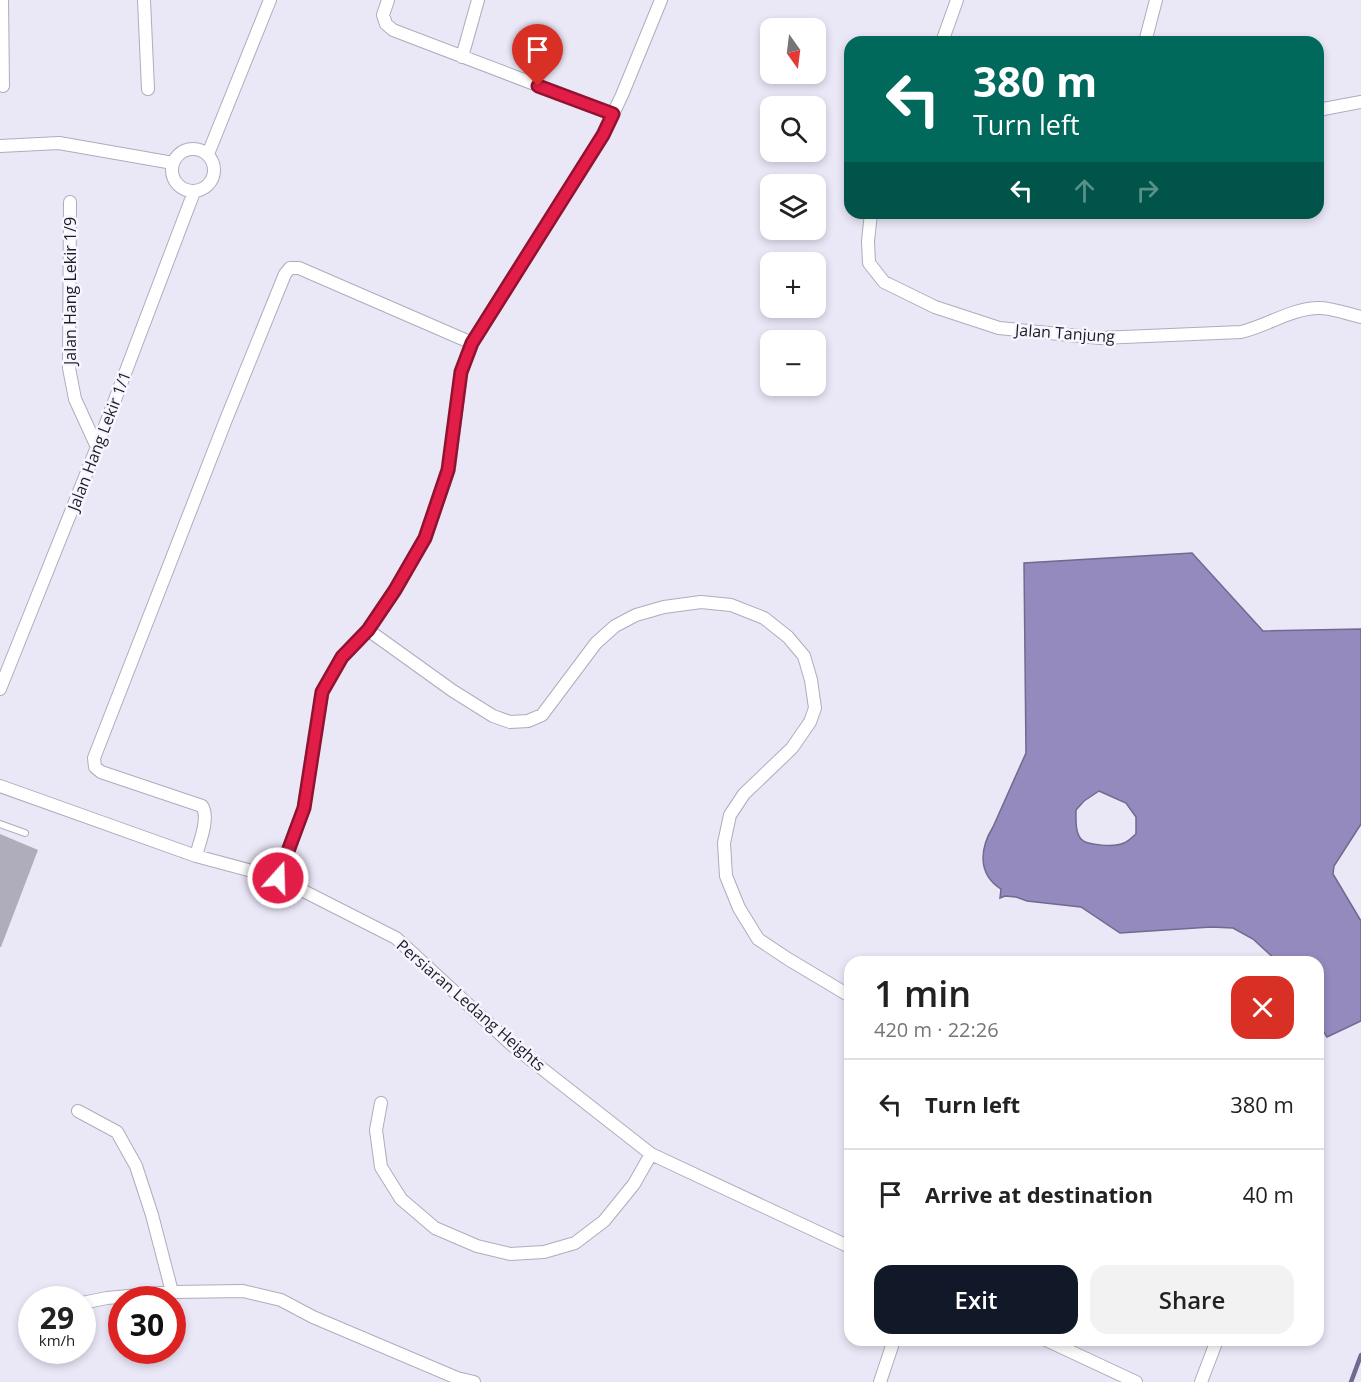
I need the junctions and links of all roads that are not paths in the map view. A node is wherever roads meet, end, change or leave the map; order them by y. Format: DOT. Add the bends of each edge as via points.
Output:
graph roads {
  1 [pos="2,0"];
  2 [pos="144,0"];
  3 [pos="270,0"];
  4 [pos="388,0"];
  5 [pos="478,0"];
  6 [pos="661,0"];
  7 [pos="957,0"];
  8 [pos="1156,0"];
  9 [pos="944,36"];
  10 [pos="1147,36"];
  11 [pos="462,57"];
  12 [pos="3,86"];
  13 [pos="148,89"];
  14 [pos="1361,102"];
  15 [pos="1324,109"];
  16 [pos="613,114"];
  17 [pos="0,147"];
  18 [pos="208,154"];
  19 [pos="173,163"];
  20 [pos="194,192"];
  21 [pos="70,202"];
  22 [pos="870,219"];
  23 [pos="1361,317"];
  24 [pos="472,343"];
  25 [pos="97,447"];
  26 [pos="368,630"];
  27 [pos="0,688"];
  28 [pos="0,786"];
  29 [pos="0,824"];
  30 [pos="25,833"];
  31 [pos="196,856"];
  32 [pos="278,878"];
  33 [pos="844,992"];
  34 [pos="381,1103"];
  35 [pos="78,1111"];
  36 [pos="651,1154"];
  37 [pos="844,1244"];
  38 [pos="170,1286"];
  39 [pos="186,1292"];
  40 [pos="892,1346"];
  41 [pos="1059,1346"];
  42 [pos="1215,1346"];
  43 [pos="474,1382"];
  44 [pos="880,1382"];
  45 [pos="1136,1382"];
  46 [pos="1201,1382"];
  1 -- 12 [label="street"];
  2 -- 13 [label="street"];
  3 -- 18 [label="street"];
  4 -- 11 [label="street" via="383,15 393,30"];
  5 -- 11 [label="street"];
  6 -- 16 [label="street"];
  7 -- 9 [label="street"];
  8 -- 10 [label="street"];
  11 -- 16 [label="street"];
  14 -- 15 [label="street"];
  16 -- 24 [label="street"];
  17 -- 19 [label="street" via="59,143"];
  18 -- 19 [label="street" via="188,149"];
  18 -- 20 [label="street" via="215,174 208,186"];
  19 -- 20 [label="street" via="176,183"];
  20 -- 25 [label="street, Jalan Hang Lekir 1/1"];
  21 -- 25 [label="street, Jalan Hang Lekir 1/9" via="69,368 75,399"];
  22 -- 23 [label="street, Jalan Tanjung" via="869,263 884,282 935,307 999,328 1100,338 1241,332 1311,308"];
  24 -- 26 [label="street" via="461,372 448,470 425,538"];
  24 -- 31 [label="street" via="299,268 290,268 285,274 94,762 101,772 202,806 206,818"];
  25 -- 27 [label="street, Jalan Hang Lekir 1/1"];
  26 -- 32 [label="street" via="342,657 322,692 304,808"];
  26 -- 33 [label="street" via="453,691 510,722 542,715 596,643 615,626 636,615 701,602 731,605 764,618 804,656 815,708 792,748 744,794 730,815 724,843 726,876 758,939"];
  28 -- 31 [label="street, Persiaran Ledang Heights"];
  29 -- 30 [label="lane"];
  31 -- 32 [label="street, Persiaran Ledang Heights"];
  32 -- 36 [label="street, Persiaran Ledang Heights" via="396,938 512,1045"];
  34 -- 36 [label="street" via="376,1130 381,1167 402,1199 435,1228 477,1246 510,1254 544,1252 575,1243 604,1221 634,1184"];
  35 -- 38 [label="street" via="117,1132 136,1166"];
  36 -- 37 [label="street, Persiaran Ledang Heights"];
  39 -- 43 [label="street" via="243,1291 281,1300 323,1322"];
  40 -- 44 [label="street"];
  41 -- 45 [label="street"];
  42 -- 46 [label="street"];
}
